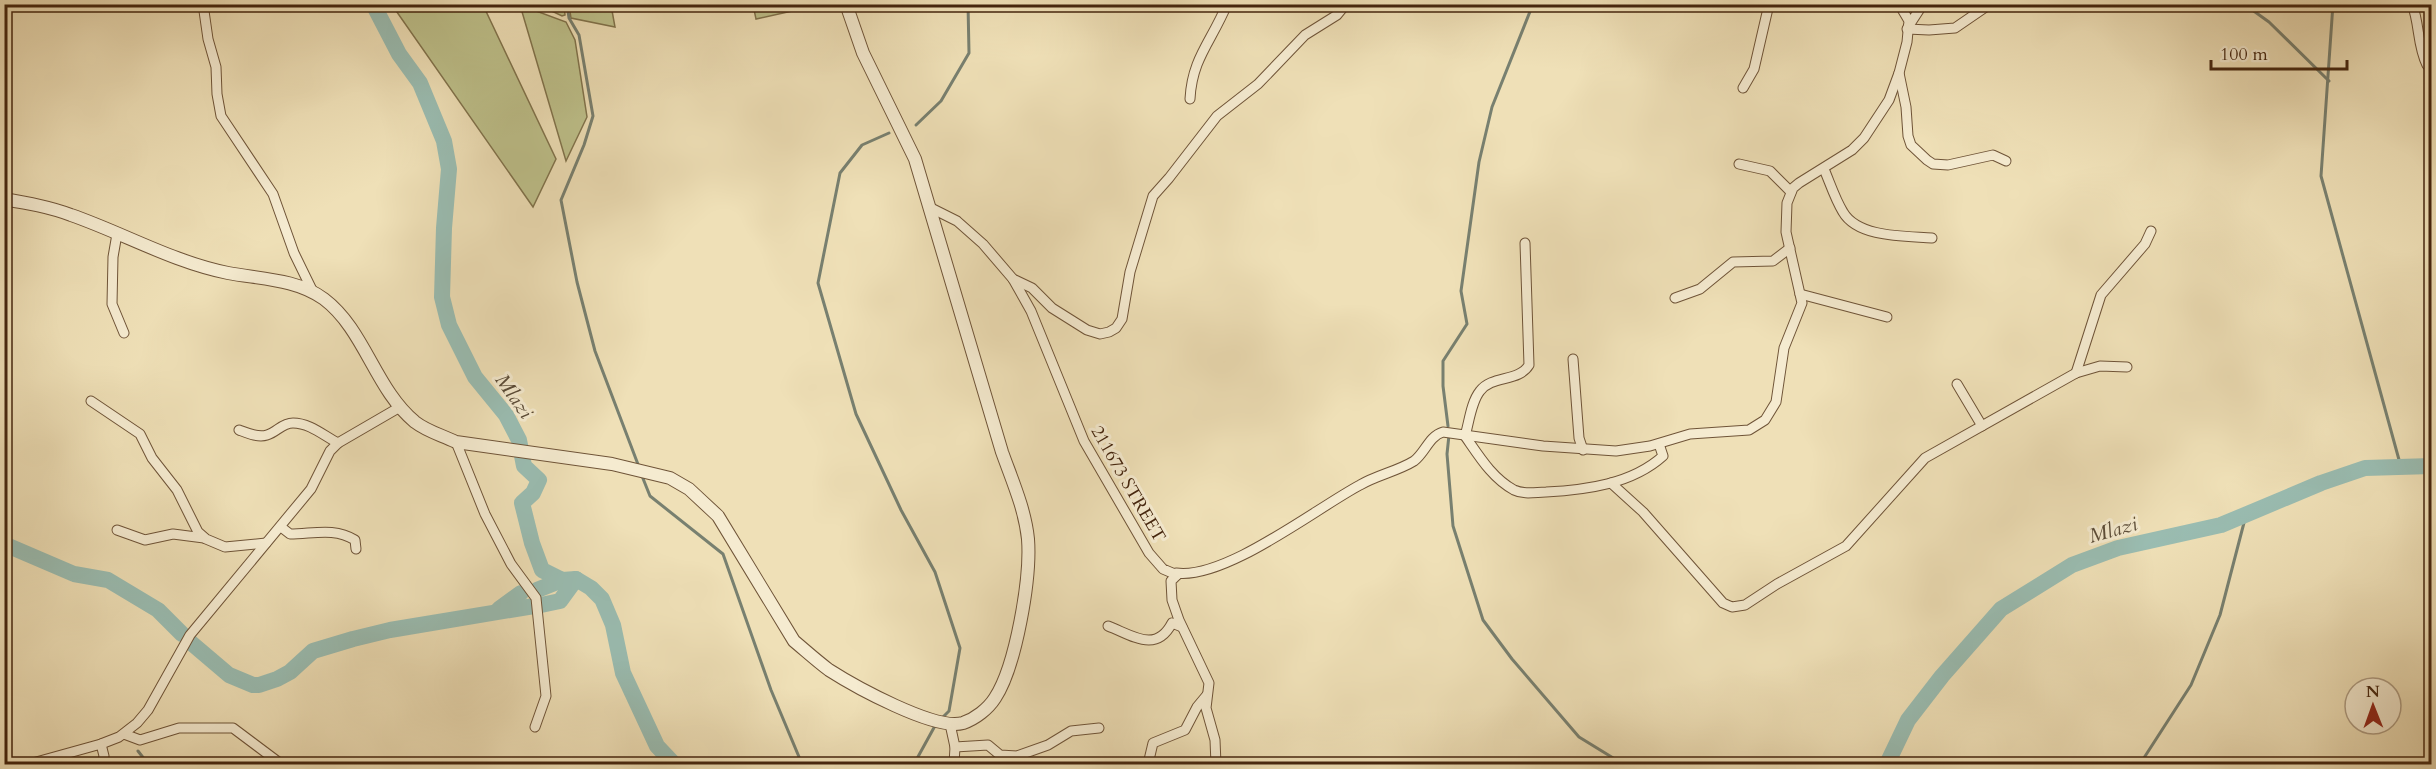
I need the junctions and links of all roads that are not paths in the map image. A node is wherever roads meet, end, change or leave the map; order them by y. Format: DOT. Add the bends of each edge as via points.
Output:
graph roads {
  1 [pos="203,4"];
  2 [pos="846,4"];
  3 [pos="1227,4"];
  4 [pos="1346,4"];
  5 [pos="1769,4"];
  6 [pos="1899,4"];
  7 [pos="1923,4"];
  8 [pos="1990,4"];
  9 [pos="2412,4"];
  10 [pos="1906,29"];
  11 [pos="2427,65"];
  12 [pos="1899,73"];
  13 [pos="1743,88"];
  14 [pos="1190,99"];
  15 [pos="2006,161"];
  16 [pos="1739,164"];
  17 [pos="1824,169"];
  18 [pos="1791,192"];
  19 [pos="4,199"];
  20 [pos="931,208"];
  21 [pos="2151,231"];
  22 [pos="117,234"];
  23 [pos="1932,238"];
  24 [pos="1525,243"];
  25 [pos="1790,248"];
  26 [pos="1011,276"];
  27 [pos="313,292"];
  28 [pos="1800,294"];
  29 [pos="1675,298"];
  30 [pos="1887,317"];
  31 [pos="124,333"];
  32 [pos="1573,359"];
  33 [pos="2127,367"];
  34 [pos="2076,373"];
  35 [pos="1957,384"];
  36 [pos="91,401"];
  37 [pos="400,407"];
  38 [pos="1982,426"];
  39 [pos="238,430"];
  40 [pos="1465,436"];
  41 [pos="456,442"];
  42 [pos="338,443"];
  43 [pos="1659,444"];
  44 [pos="1583,450"];
  45 [pos="1611,483"];
  46 [pos="281,527"];
  47 [pos="117,530"];
  48 [pos="206,539"];
  49 [pos="266,543"];
  50 [pos="356,549"];
  51 [pos="1177,574"];
  52 [pos="1108,626"];
  53 [pos="1182,627"];
  54 [pos="1207,695"];
  55 [pos="950,724"];
  56 [pos="535,727"];
  57 [pos="1099,728"];
  58 [pos="123,734"];
  59 [pos="101,744"];
  60 [pos="955,747"];
  61 [pos="953,764"];
  62 [pos="29,765"];
  63 [pos="102,765"];
  64 [pos="281,765"];
  65 [pos="1148,765"];
  66 [pos="1216,765"];
  1 -- 27 [label="street" via="221,116 273,194"];
  2 -- 20 [label="street" via="863,53 915,159"];
  3 -- 14 [label="street" via="1196,63"];
  4 -- 26 [label="street" via="1337,15 1305,35 1258,84 1217,116 1153,196 1130,272 1122,319 1116,328 1100,334 1087,330"];
  5 -- 13 [label="street" via="1754,69"];
  6 -- 10 [label="street" via="1908,21"];
  7 -- 10 [label="street"];
  8 -- 10 [label="street" via="1955,28"];
  9 -- 11 [label="street"];
  10 -- 12 [label="street" via="1907,42"];
  12 -- 15 [label="street" via="1908,136 1911,145 1927,160 1948,165 1993,155"];
  12 -- 17 [label="street" via="1889,99 1864,138"];
  16 -- 18 [label="street" via="1770,171"];
  17 -- 18 [label="street"];
  17 -- 23 [label="street" via="1849,220 1890,236"];
  18 -- 25 [label="street" via="1785,212"];
  19 -- 22 [label="street" via="70,214"];
  20 -- 26 [label="street" via="957,221"];
  20 -- 55 [label="street" via="1028,540 1023,600 1005,677 989,707 962,723"];
  21 -- 34 [label="street" via="2145,244 2101,295"];
  22 -- 27 [label="street" via="200,266 279,281"];
  22 -- 31 [label="street" via="112,304"];
  24 -- 40 [label="street" via="1529,365 1524,372 1482,388"];
  25 -- 28 [label="street"];
  25 -- 29 [label="street" via="1773,261 1733,262 1700,289"];
  26 -- 51 [label="street, 211673 STREET" via="1031,311 1084,441 1149,554 1163,569"];
  27 -- 37 [label="street" via="345,320"];
  28 -- 30 [label="street"];
  28 -- 43 [label="street" via="1800,311 1784,348 1776,402 1765,420 1749,430 1690,434"];
  32 -- 44 [label="street"];
  33 -- 34 [label="street" via="2100,366"];
  34 -- 38 [label="street"];
  35 -- 38 [label="street"];
  36 -- 48 [label="street" via="140,435 177,490 198,532"];
  37 -- 41 [label="street" via="428,430"];
  37 -- 42 [label="street"];
  38 -- 45 [label="street" via="1925,458 1852,542 1739,607 1723,603 1643,512"];
  39 -- 42 [label="street" via="259,436 296,423"];
  40 -- 44 [label="street"];
  40 -- 45 [label="street" via="1494,475 1519,492 1574,490"];
  40 -- 51 [label="street" via="1439,434 1416,460 1372,478 1254,548 1200,573"];
  41 -- 55 [label="street" via="612,464 668,477 689,489 718,516 794,641 811,656 849,682 909,713"];
  41 -- 56 [label="street" via="485,514 511,564 536,598 546,696"];
  42 -- 46 [label="street" via="311,489"];
  43 -- 44 [label="street" via="1616,451"];
  43 -- 45 [label="street" via="1664,454 1660,459"];
  46 -- 49 [label="street"];
  46 -- 50 [label="street" via="290,534 326,531 351,537"];
  47 -- 48 [label="street" via="145,540 178,534"];
  48 -- 49 [label="street" via="225,547"];
  49 -- 58 [label="street" via="190,635 148,710"];
  51 -- 53 [label="street" via="1171,581"];
  52 -- 53 [label="street" via="1152,641 1160,639 1172,623"];
  53 -- 54 [label="street" via="1209,682"];
  54 -- 65 [label="street" via="1185,730 1153,743"];
  54 -- 66 [label="street"];
  55 -- 60 [label="street"];
  57 -- 60 [label="street" via="1071,731 1048,745 1017,756 1000,755 988,745"];
  58 -- 59 [label="street"];
  58 -- 64 [label="street" via="140,740 179,728 233,728"];
  59 -- 62 [label="street"];
  59 -- 63 [label="street"];
  60 -- 61 [label="street"];
}
